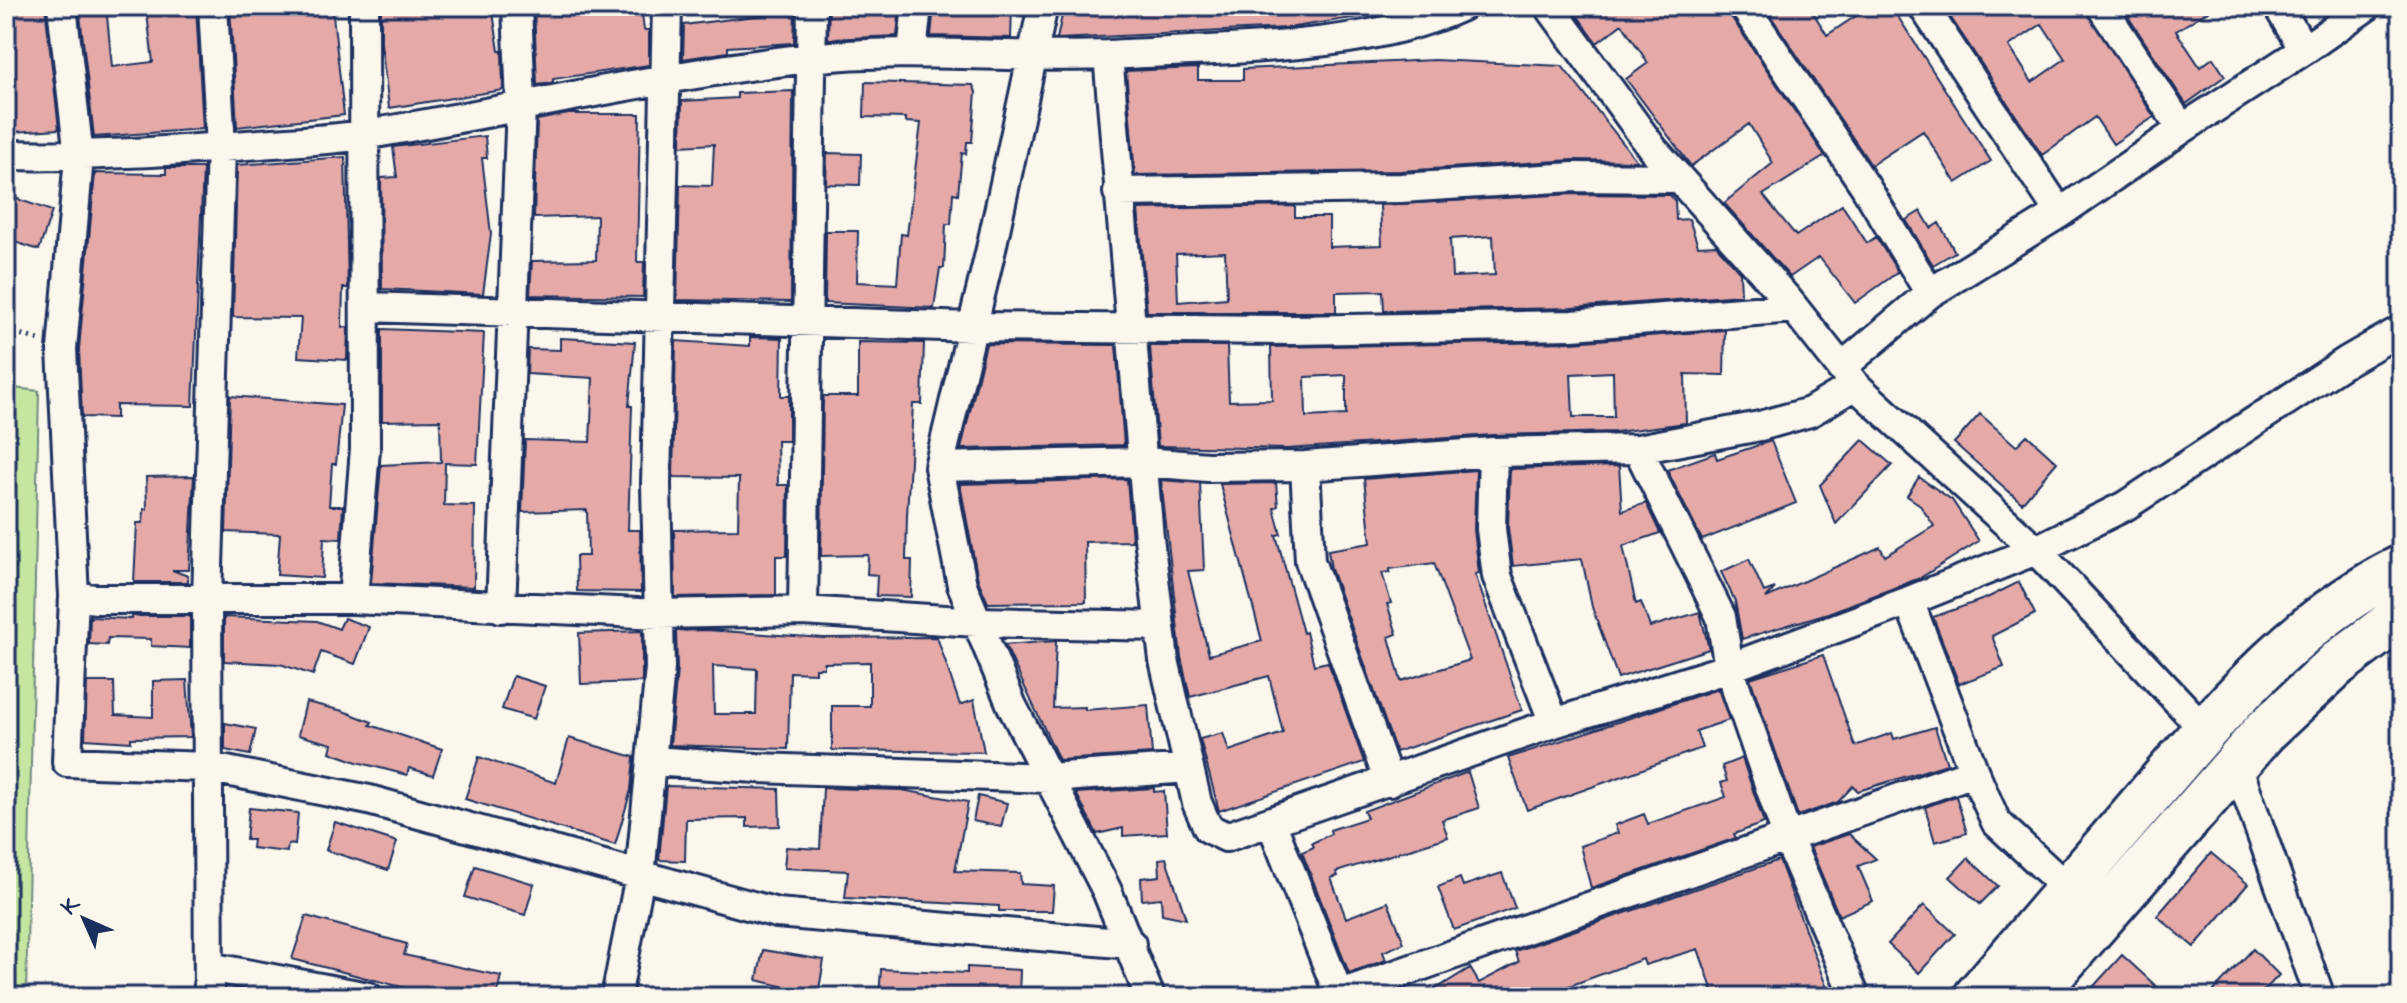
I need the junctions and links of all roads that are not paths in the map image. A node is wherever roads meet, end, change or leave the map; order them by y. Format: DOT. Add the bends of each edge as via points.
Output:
graph roads {
  1 [pos="62,6"];
  2 [pos="213,6"];
  3 [pos="364,6"];
  4 [pos="517,6"];
  5 [pos="667,6"];
  6 [pos="812,6"];
  7 [pos="917,6"];
  8 [pos="1043,6"];
  9 [pos="1462,6"];
  10 [pos="1549,6"];
  11 [pos="1744,6"];
  12 [pos="1923,6"];
  13 [pos="2101,6"];
  14 [pos="2278,6"];
  15 [pos="2367,6"];
  16 [pos="2304,50"];
  17 [pos="912,52"];
  18 [pos="1108,55"];
  19 [pos="812,58"];
  20 [pos="1032,58"];
  21 [pos="664,81"];
  22 [pos="521,105"];
  23 [pos="2182,129"];
  24 [pos="366,135"];
  25 [pos="221,147"];
  26 [pos="6,155"];
  27 [pos="79,157"];
  28 [pos="1678,178"];
  29 [pos="1118,192"];
  30 [pos="2060,213"];
  31 [pos="1930,293"];
  32 [pos="366,307"];
  33 [pos="1794,308"];
  34 [pos="511,312"];
  35 [pos="658,316"];
  36 [pos="806,320"];
  37 [pos="973,327"];
  38 [pos="1132,329"];
  39 [pos="2401,330"];
  40 [pos="1848,377"];
  41 [pos="1638,449"];
  42 [pos="1493,452"];
  43 [pos="1144,462"];
  44 [pos="1305,466"];
  45 [pos="939,467"];
  46 [pos="2036,550"];
  47 [pos="2401,568"];
  48 [pos="74,596"];
  49 [pos="207,599"];
  50 [pos="353,599"];
  51 [pos="1909,601"];
  52 [pos="501,608"];
  53 [pos="803,611"];
  54 [pos="659,614"];
  55 [pos="2401,616"];
  56 [pos="977,622"];
  57 [pos="1160,626"];
  58 [pos="1729,668"];
  59 [pos="1554,723"];
  60 [pos="2205,730"];
  61 [pos="651,761"];
  62 [pos="2236,763"];
  63 [pos="207,767"];
  64 [pos="1189,768"];
  65 [pos="1974,772"];
  66 [pos="1049,778"];
  67 [pos="1389,782"];
  68 [pos="1272,824"];
  69 [pos="1788,839"];
  70 [pos="640,876"];
  71 [pos="2068,889"];
  72 [pos="1131,944"];
  73 [pos="209,967"];
  74 [pos="1337,996"];
  75 [pos="209,997"];
  76 [pos="368,997"];
  77 [pos="616,997"];
  78 [pos="1150,997"];
  79 [pos="1855,997"];
  80 [pos="1976,997"];
  81 [pos="2032,997"];
  82 [pos="2320,997"];
  1 -- 27 [label="street"];
  2 -- 25 [label="street"];
  3 -- 24 [label="street"];
  4 -- 22 [label="street"];
  5 -- 21 [label="street"];
  6 -- 19 [label="street"];
  7 -- 17 [label="street"];
  8 -- 20 [label="street"];
  9 -- 18 [label="street" via="1401,27 1333,39"];
  10 -- 28 [label="street"];
  11 -- 31 [label="street"];
  12 -- 30 [label="street"];
  13 -- 23 [label="street"];
  14 -- 16 [label="street"];
  15 -- 16 [label="street"];
  16 -- 23 [label="street"];
  17 -- 19 [label="street"];
  17 -- 20 [label="street"];
  18 -- 20 [label="street"];
  18 -- 29 [label="street"];
  19 -- 21 [label="street"];
  19 -- 36 [label="street"];
  20 -- 37 [label="street"];
  21 -- 22 [label="street"];
  21 -- 35 [label="street"];
  22 -- 24 [label="street"];
  22 -- 34 [label="street"];
  23 -- 30 [label="street"];
  24 -- 25 [label="street"];
  24 -- 32 [label="street"];
  25 -- 27 [label="street"];
  25 -- 49 [label="street"];
  26 -- 27 [label="street"];
  27 -- 48 [label="street" via="62,349"];
  28 -- 29 [label="street"];
  28 -- 33 [label="street"];
  29 -- 38 [label="street"];
  30 -- 31 [label="street"];
  31 -- 40 [label="street"];
  32 -- 34 [label="street"];
  32 -- 50 [label="street" via="365,449"];
  33 -- 38 [label="street" via="1572,325"];
  33 -- 40 [label="street"];
  34 -- 35 [label="street"];
  34 -- 52 [label="street"];
  35 -- 36 [label="street"];
  35 -- 54 [label="street"];
  36 -- 37 [label="street"];
  36 -- 53 [label="street"];
  37 -- 38 [label="street"];
  37 -- 45 [label="street"];
  38 -- 43 [label="street"];
  39 -- 46 [label="street" via="2125,506"];
  40 -- 41 [label="street" via="1810,412"];
  40 -- 46 [label="street"];
  41 -- 42 [label="street"];
  41 -- 58 [label="street" via="1721,617"];
  42 -- 44 [label="street"];
  42 -- 59 [label="street" via="1491,529 1497,576"];
  43 -- 44 [label="street"];
  43 -- 45 [label="street"];
  43 -- 57 [label="street"];
  44 -- 67 [label="street" via="1310,561"];
  45 -- 56 [label="street" via="962,585"];
  46 -- 51 [label="street"];
  46 -- 60 [label="street"];
  47 -- 60 [label="main road" via="2289,642"];
  48 -- 49 [label="street"];
  48 -- 63 [label="street" via="67,762"];
  49 -- 50 [label="street"];
  49 -- 63 [label="street"];
  50 -- 52 [label="street"];
  51 -- 58 [label="street"];
  51 -- 65 [label="street"];
  52 -- 54 [label="street"];
  53 -- 54 [label="street"];
  53 -- 56 [label="street"];
  54 -- 61 [label="street"];
  55 -- 62 [label="main road" via="2338,663"];
  56 -- 57 [label="street"];
  56 -- 66 [label="street"];
  57 -- 64 [label="street"];
  58 -- 59 [label="street"];
  58 -- 69 [label="street"];
  59 -- 67 [label="street"];
  60 -- 71 [label="main road"];
  61 -- 66 [label="street"];
  61 -- 70 [label="street"];
  62 -- 81 [label="main road"];
  62 -- 82 [label="street"];
  63 -- 70 [label="street" via="369,800"];
  63 -- 73 [label="street"];
  64 -- 66 [label="street"];
  64 -- 68 [label="street" via="1208,828 1226,837"];
  65 -- 69 [label="street"];
  65 -- 71 [label="street" via="1996,822"];
  66 -- 72 [label="street"];
  67 -- 68 [label="street"];
  68 -- 74 [label="street"];
  69 -- 74 [label="street"];
  69 -- 79 [label="street"];
  70 -- 72 [label="street" via="777,913"];
  70 -- 77 [label="street"];
  71 -- 80 [label="main road"];
  72 -- 78 [label="street"];
  73 -- 75 [label="street"];
  73 -- 76 [label="street"];
}
